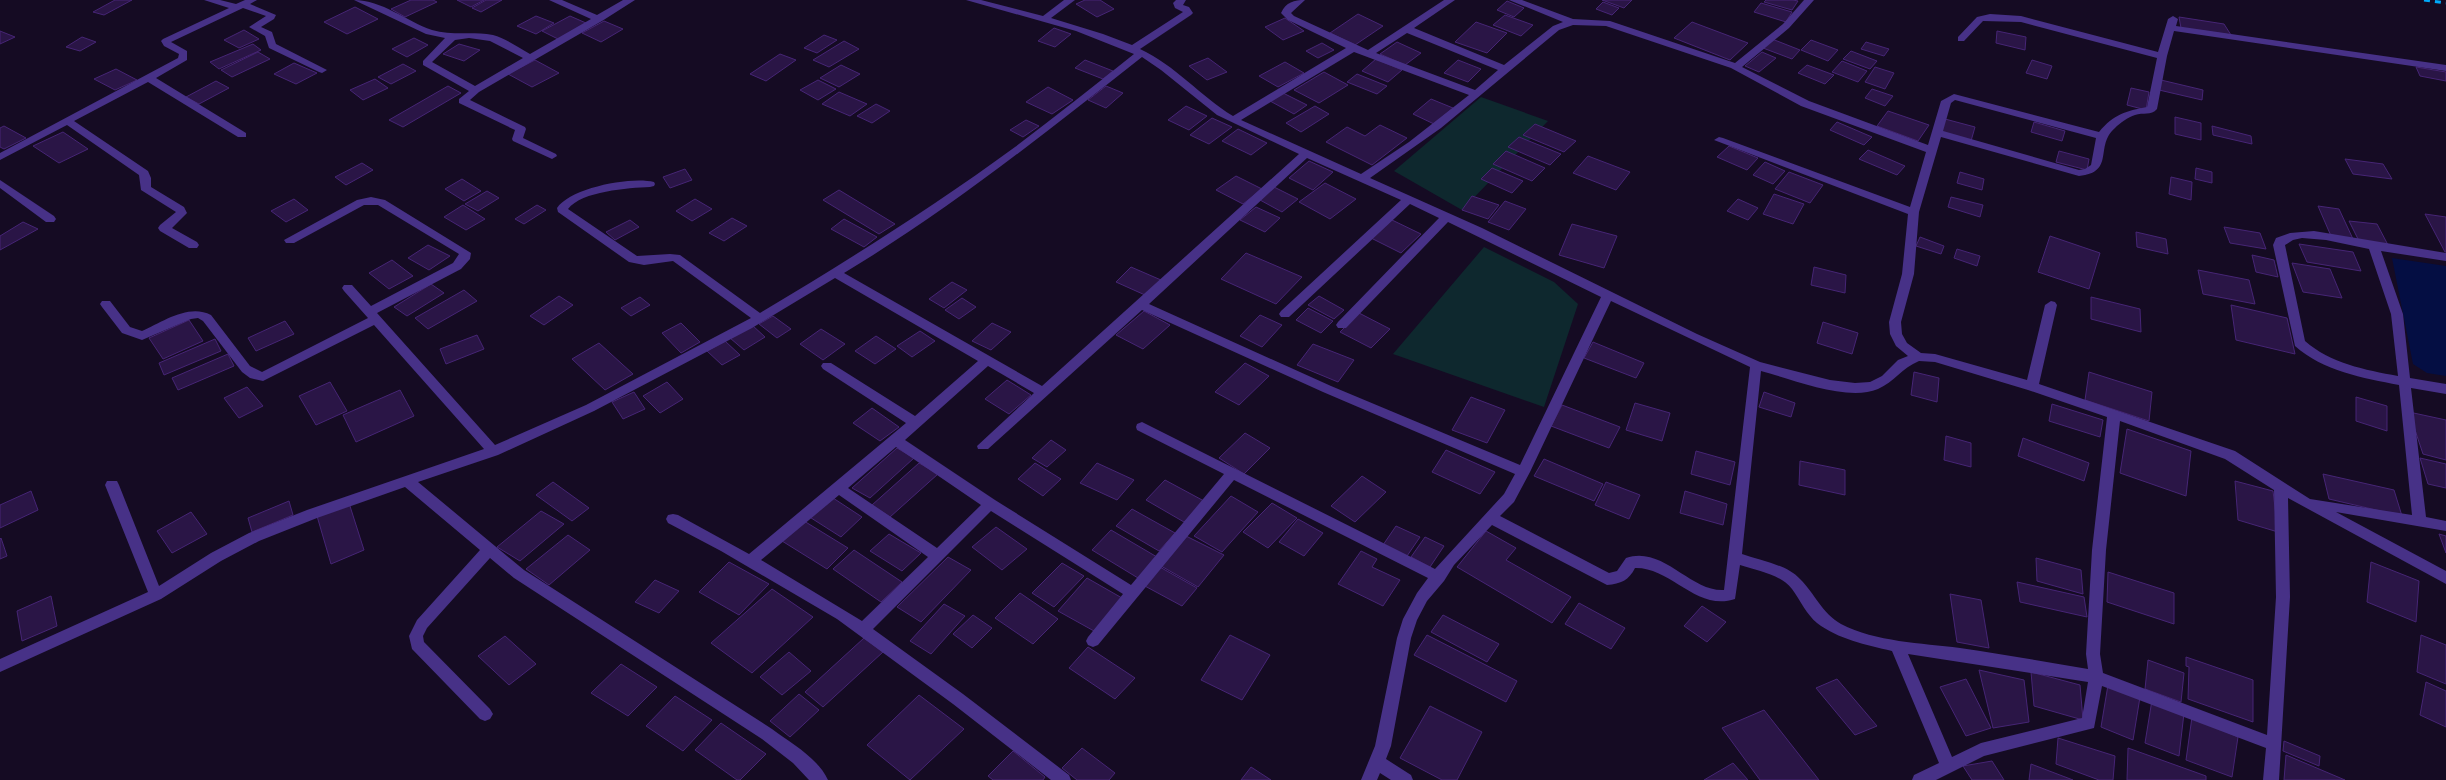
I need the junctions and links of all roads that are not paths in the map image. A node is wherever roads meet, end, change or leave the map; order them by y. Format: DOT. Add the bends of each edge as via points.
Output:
graph roads {
  1 [pos="209,0"];
  2 [pos="554,0"];
  3 [pos="630,0"];
  4 [pos="970,0"];
  5 [pos="1070,0"];
  6 [pos="1181,0"];
  7 [pos="1300,0"];
  8 [pos="1450,0"];
  9 [pos="1514,0"];
  10 [pos="1809,0"];
  11 [pos="365,1"];
  12 [pos="244,4"];
  13 [pos="599,19"];
  14 [pos="1044,19"];
  15 [pos="1572,22"];
  16 [pos="1406,29"];
  17 [pos="452,37"];
  18 [pos="1960,39"];
  19 [pos="1353,48"];
  20 [pos="1137,51"];
  21 [pos="1369,54"];
  22 [pos="2162,56"];
  23 [pos="531,58"];
  24 [pos="1734,66"];
  25 [pos="2446,68"];
  26 [pos="1504,69"];
  27 [pos="322,70"];
  28 [pos="149,78"];
  29 [pos="475,90"];
  30 [pos="1474,93"];
  31 [pos="1233,120"];
  32 [pos="67,122"];
  33 [pos="1937,134"];
  34 [pos="242,135"];
  35 [pos="2102,136"];
  36 [pos="1719,140"];
  37 [pos="1932,150"];
  38 [pos="1305,154"];
  39 [pos="552,156"];
  40 [pos="0,157"];
  41 [pos="1362,178"];
  42 [pos="0,183"];
  43 [pos="650,184"];
  44 [pos="1408,200"];
  45 [pos="1914,212"];
  46 [pos="1446,217"];
  47 [pos="50,219"];
  48 [pos="290,240"];
  49 [pos="193,245"];
  50 [pos="2374,246"];
  51 [pos="2446,256"];
  52 [pos="834,273"];
  53 [pos="348,288"];
  54 [pos="1608,295"];
  55 [pos="106,304"];
  56 [pos="1141,305"];
  57 [pos="2051,305"];
  58 [pos="1285,314"];
  59 [pos="373,315"];
  60 [pos="759,318"];
  61 [pos="1342,325"];
  62 [pos="1918,357"];
  63 [pos="987,360"];
  64 [pos="1756,364"];
  65 [pos="827,366"];
  66 [pos="2404,382"];
  67 [pos="2032,386"];
  68 [pos="2446,389"];
  69 [pos="1043,392"];
  70 [pos="2114,415"];
  71 [pos="914,422"];
  72 [pos="1142,427"];
  73 [pos="896,440"];
  74 [pos="983,446"];
  75 [pos="493,451"];
  76 [pos="1233,472"];
  77 [pos="1523,472"];
  78 [pos="406,481"];
  79 [pos="112,485"];
  80 [pos="2281,487"];
  81 [pos="838,488"];
  82 [pos="2303,501"];
  83 [pos="990,504"];
  84 [pos="1491,518"];
  85 [pos="673,520"];
  86 [pos="2420,522"];
  87 [pos="2446,526"];
  88 [pos="489,549"];
  89 [pos="938,556"];
  90 [pos="1735,558"];
  91 [pos="750,561"];
  92 [pos="1439,577"];
  93 [pos="2446,578"];
  94 [pos="1133,593"];
  95 [pos="156,595"];
  96 [pos="863,630"];
  97 [pos="1093,641"];
  98 [pos="1897,646"];
  99 [pos="0,666"];
  100 [pos="2096,677"];
  101 [pos="485,714"];
  102 [pos="2273,744"];
  103 [pos="1377,762"];
  104 [pos="1948,766"];
  105 [pos="820,780"];
  106 [pos="1063,780"];
  107 [pos="1369,780"];
  108 [pos="1405,780"];
  109 [pos="1920,780"];
  110 [pos="2271,780"];
  1 -- 12 [label="street"];
  2 -- 13 [label="street"];
  3 -- 13 [label="street"];
  4 -- 14 [label="street"];
  5 -- 14 [label="street"];
  6 -- 20 [label="street" via="1178,6 1188,13"];
  7 -- 19 [label="street" via="1288,8 1286,13 1291,18"];
  8 -- 16 [label="street"];
  9 -- 15 [label="street"];
  10 -- 24 [label="street" via="1786,26"];
  11 -- 17 [label="street" via="429,32"];
  12 -- 27 [label="street" via="271,15 254,28 269,34 272,46"];
  12 -- 28 [label="street" via="166,41 185,56"];
  13 -- 23 [label="street"];
  14 -- 20 [label="street" via="1107,38"];
  15 -- 24 [label="street" via="1607,23"];
  15 -- 26 [label="street" via="1556,28"];
  16 -- 21 [label="street"];
  16 -- 26 [label="street"];
  17 -- 23 [label="street" via="482,35"];
  17 -- 29 [label="street" via="426,63"];
  18 -- 22 [label="street" via="1980,19 2021,19"];
  19 -- 21 [label="street"];
  19 -- 31 [label="street"];
  20 -- 31 [label="street" via="1163,65 1201,99"];
  20 -- 52 [label="street" via="975,181"];
  21 -- 30 [label="street"];
  22 -- 25 [label="street" via="2172,24"];
  22 -- 35 [label="street" via="2152,108 2148,112 2132,112"];
  23 -- 29 [label="street"];
  24 -- 37 [label="street" via="1806,104"];
  26 -- 30 [label="street"];
  28 -- 32 [label="street"];
  28 -- 34 [label="street"];
  29 -- 39 [label="street" via="463,101 521,129 517,139"];
  30 -- 41 [label="street" via="1381,167"];
  31 -- 38 [label="street"];
  32 -- 40 [label="street"];
  32 -- 49 [label="street" via="144,173 145,188 182,213 164,228"];
  33 -- 35 [label="street" via="1943,107 1954,97"];
  33 -- 35 [label="street" via="2086,173 2096,167"];
  33 -- 37 [label="street"];
  36 -- 45 [label="street"];
  37 -- 45 [label="street"];
  38 -- 41 [label="street"];
  38 -- 56 [label="street"];
  41 -- 44 [label="street"];
  42 -- 47 [label="street"];
  43 -- 60 [label="street" via="618,184 597,189 565,204 562,210 633,259 642,262 676,258"];
  44 -- 46 [label="street"];
  44 -- 58 [label="street"];
  45 -- 62 [label="street" via="1908,274 1895,322 1902,346"];
  46 -- 54 [label="street"];
  46 -- 61 [label="street"];
  48 -- 59 [label="street" via="361,202 371,200 381,202 466,253 457,266"];
  50 -- 51 [label="street"];
  50 -- 66 [label="street" via="2398,314"];
  50 -- 66 [label="street" via="2298,234 2280,241 2296,336 2304,349 2328,362"];
  52 -- 60 [label="street"];
  52 -- 63 [label="street"];
  53 -- 59 [label="street"];
  54 -- 64 [label="street"];
  54 -- 77 [label="street"];
  55 -- 59 [label="street" via="126,330 142,336 189,315 200,314 207,318 246,369 263,377"];
  56 -- 69 [label="street"];
  56 -- 77 [label="street"];
  57 -- 67 [label="street"];
  59 -- 75 [label="street"];
  60 -- 75 [label="street" via="590,408"];
  62 -- 64 [label="street" via="1902,363 1879,383 1855,388 1830,385"];
  62 -- 67 [label="street" via="1935,358"];
  63 -- 69 [label="street"];
  63 -- 71 [label="street"];
  64 -- 90 [label="street"];
  65 -- 71 [label="street"];
  66 -- 68 [label="street"];
  66 -- 86 [label="street"];
  67 -- 70 [label="street"];
  69 -- 74 [label="street"];
  70 -- 80 [label="street" via="2230,455"];
  70 -- 100 [label="street" via="2099,550 2093,654"];
  71 -- 73 [label="street"];
  72 -- 76 [label="street"];
  73 -- 81 [label="street"];
  73 -- 83 [label="street"];
  75 -- 78 [label="street"];
  76 -- 92 [label="street"];
  76 -- 94 [label="street"];
  77 -- 84 [label="street" via="1509,498"];
  78 -- 88 [label="street"];
  78 -- 95 [label="street" via="254,537"];
  79 -- 95 [label="street"];
  80 -- 82 [label="street"];
  80 -- 102 [label="street" via="2286,542 2285,594"];
  81 -- 89 [label="street"];
  81 -- 91 [label="street"];
  82 -- 86 [label="street"];
  82 -- 93 [label="street"];
  83 -- 89 [label="street"];
  83 -- 94 [label="street"];
  84 -- 90 [label="street" via="1607,579 1617,579 1626,573 1631,562 1638,560 1722,598 1730,595"];
  84 -- 92 [label="street" via="1449,561"];
  85 -- 91 [label="street"];
  86 -- 87 [label="street"];
  88 -- 101 [label="street" via="422,624 416,636 417,645"];
  88 -- 105 [label="street" via="518,574 767,734 799,758"];
  89 -- 96 [label="street"];
  90 -- 98 [label="street" via="1782,573 1795,582 1820,617 1836,628"];
  91 -- 96 [label="street"];
  92 -- 103 [label="street" via="1422,598 1404,638"];
  94 -- 97 [label="street"];
  95 -- 99 [label="street"];
  96 -- 106 [label="street"];
  98 -- 100 [label="street"];
  98 -- 104 [label="street"];
  100 -- 102 [label="street"];
  100 -- 104 [label="street" via="2089,723 1981,750"];
  102 -- 110 [label="street"];
  103 -- 107 [label="street"];
  103 -- 108 [label="street"];
  104 -- 109 [label="street"];
}
